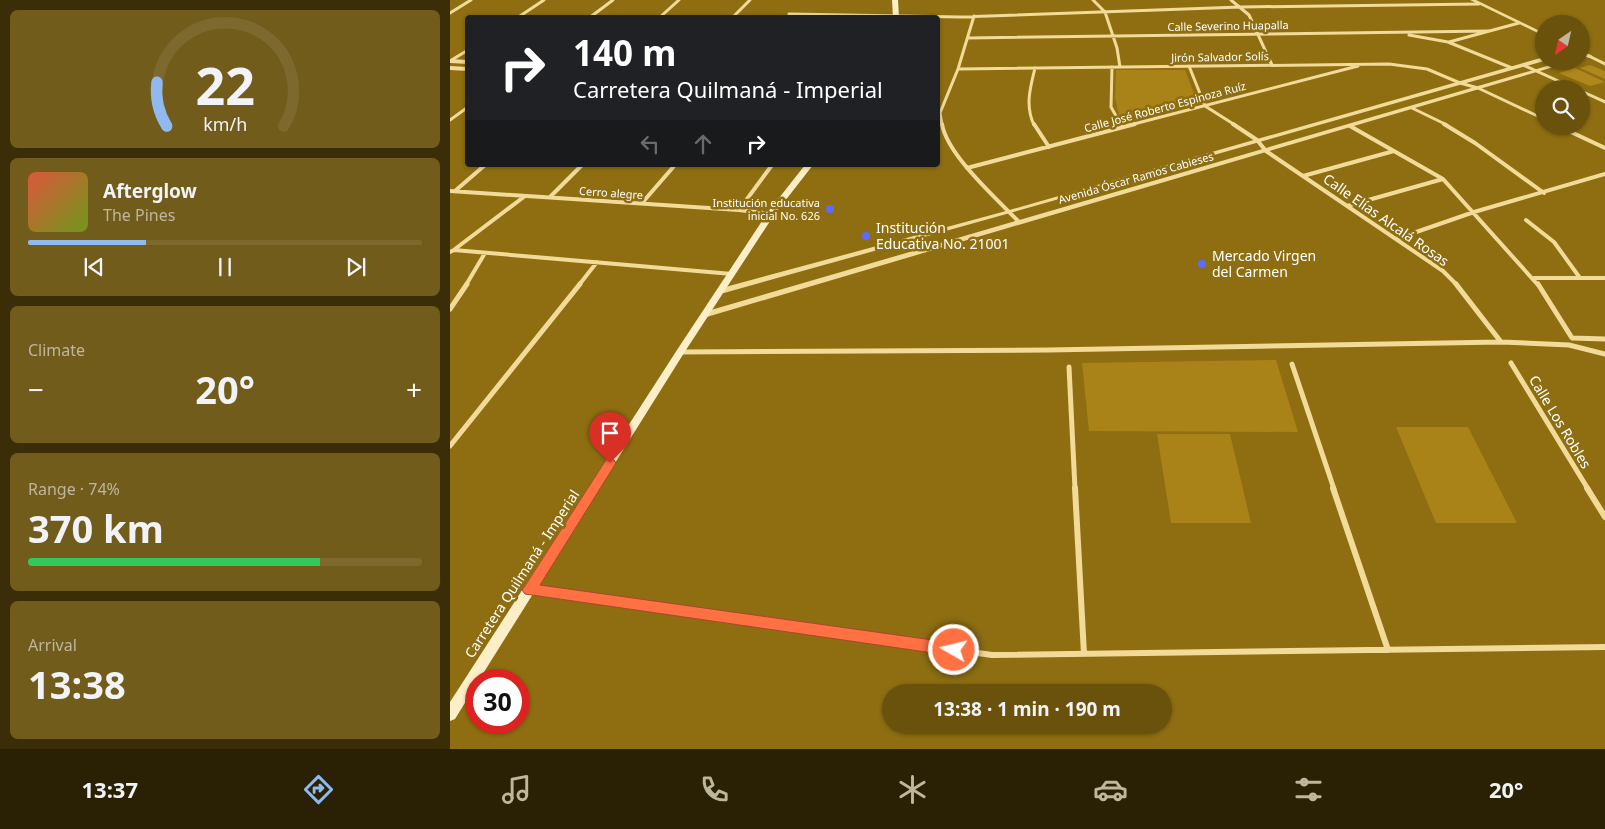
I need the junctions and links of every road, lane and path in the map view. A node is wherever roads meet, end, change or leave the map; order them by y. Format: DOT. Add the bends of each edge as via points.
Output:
graph roads {
  1 [pos="471,0"];
  2 [pos="544,0"];
  3 [pos="613,0"];
  4 [pos="679,0"];
  5 [pos="750,0"];
  6 [pos="895,0"];
  7 [pos="1093,0"];
  8 [pos="1231,0"];
  9 [pos="1472,0"];
  10 [pos="1479,4"];
  11 [pos="1241,7"];
  12 [pos="1105,12"];
  13 [pos="450,13"];
  14 [pos="789,14"];
  15 [pos="522,15"];
  16 [pos="593,15"];
  17 [pos="662,15"];
  18 [pos="735,15"];
  19 [pos="798,15"];
  20 [pos="897,15"];
  21 [pos="940,16"];
  22 [pos="974,16"];
  23 [pos="1519,23"];
  24 [pos="1489,31"];
  25 [pos="1535,31"];
  26 [pos="1389,32"];
  27 [pos="1258,34"];
  28 [pos="1113,36"];
  29 [pos="968,38"];
  30 [pos="1448,42"];
  31 [pos="465,52"];
  32 [pos="1590,56"];
  33 [pos="450,61"];
  34 [pos="465,62"];
  35 [pos="1535,62"];
  36 [pos="1368,64"];
  37 [pos="1605,64"];
  38 [pos="1272,65"];
  39 [pos="1523,65"];
  40 [pos="1189,66"];
  41 [pos="1112,67"];
  42 [pos="1120,67"];
  43 [pos="450,68"];
  44 [pos="1035,68"];
  45 [pos="1512,68"];
  46 [pos="465,69"];
  47 [pos="958,69"];
  48 [pos="1540,70"];
  49 [pos="1536,71"];
  50 [pos="1556,80"];
  51 [pos="1460,83"];
  52 [pos="1478,88"];
  53 [pos="1590,95"];
  54 [pos="1605,102"];
  55 [pos="1205,106"];
  56 [pos="1412,108"];
  57 [pos="465,109"];
  58 [pos="1535,115"];
  59 [pos="450,120"];
  60 [pos="1350,126"];
  61 [pos="1122,127"];
  62 [pos="1577,135"];
  63 [pos="1257,140"];
  64 [pos="1048,147"];
  65 [pos="1605,148"];
  66 [pos="1266,151"];
  67 [pos="1394,151"];
  68 [pos="482,167"];
  69 [pos="580,167"];
  70 [pos="673,167"];
  71 [pos="771,167"];
  72 [pos="807,167"];
  73 [pos="967,168"];
  74 [pos="1605,174"];
  75 [pos="1303,176"];
  76 [pos="1443,179"];
  77 [pos="452,191"];
  78 [pos="1544,193"];
  79 [pos="525,196"];
  80 [pos="550,197"];
  81 [pos="642,203"];
  82 [pos="1347,206"];
  83 [pos="739,210"];
  84 [pos="1008,212"];
  85 [pos="1474,212"];
  86 [pos="772,214"];
  87 [pos="1526,220"];
  88 [pos="1019,222"];
  89 [pos="1396,239"];
  90 [pos="452,251"];
  91 [pos="485,253"];
  92 [pos="597,262"];
  93 [pos="733,274"];
  94 [pos="1534,278"];
  95 [pos="1580,278"];
  96 [pos="1605,278"];
  97 [pos="722,291"];
  98 [pos="450,309"];
  99 [pos="707,314"];
  100 [pos="1605,339"];
  101 [pos="1501,342"];
  102 [pos="680,352"];
  103 [pos="1605,354"];
  104 [pos="1292,364"];
  105 [pos="1511,364"];
  106 [pos="1069,367"];
  107 [pos="450,446"];
  108 [pos="1605,518"];
  109 [pos="530,590"];
  110 [pos="1605,648"];
  111 [pos="1388,650"];
  112 [pos="1084,654"];
  113 [pos="456,695"];
  114 [pos="450,714"];
  1 -- 13 [label="street"];
  2 -- 15 [label="street"];
  3 -- 16 [label="street"];
  4 -- 17 [label="street"];
  5 -- 18 [label="street"];
  6 -- 20 [label="main road"];
  7 -- 12 [label="street"];
  8 -- 11 [label="street"];
  9 -- 10 [label="street"];
  10 -- 11 [label="street"];
  10 -- 23 [label="street"];
  11 -- 12 [label="street"];
  11 -- 27 [label="street" via="1249,15"];
  12 -- 22 [label="street"];
  12 -- 28 [label="street"];
  14 -- 19 [label="street"];
  21 -- 22 [label="street"];
  22 -- 29 [label="street"];
  23 -- 24 [label="street"];
  23 -- 25 [label="street"];
  24 -- 26 [label="street, Calle Severino Huapalla"];
  24 -- 30 [label="street"];
  26 -- 27 [label="street, Calle Severino Huapalla"];
  26 -- 30 [label="street"];
  27 -- 28 [label="street, Calle Severino Huapalla"];
  27 -- 38 [label="street"];
  28 -- 29 [label="street, Calle Severino Huapalla"];
  28 -- 42 [label="street"];
  29 -- 47 [label="street"];
  30 -- 45 [label="street"];
  31 -- 33 [label="street"];
  32 -- 37 [label="street"];
  33 -- 34 [label="street"];
  35 -- 39 [label="street, Avenida Óscar Ramos Cabieses"];
  36 -- 38 [label="street, Jirón Salvador Solís"];
  36 -- 51 [label="street, Jirón Salvador Solís" via="1419,67"];
  36 -- 55 [label="street, Calle José Roberto Espinoza Ruíz"];
  38 -- 40 [label="street, Jirón Salvador Solís"];
  39 -- 45 [label="street, Avenida Óscar Ramos Cabieses"];
  39 -- 49 [label="street"];
  40 -- 42 [label="street, Jirón Salvador Solís"];
  40 -- 55 [label="street"];
  41 -- 42 [label="street, Jirón Salvador Solís"];
  41 -- 44 [label="street, Jirón Salvador Solís"];
  41 -- 61 [label="street" via="1110,109"];
  43 -- 46 [label="street"];
  44 -- 47 [label="street, Jirón Salvador Solís"];
  44 -- 64 [label="street" via="1027,103 1028,116"];
  45 -- 51 [label="street, Avenida Óscar Ramos Cabieses"];
  47 -- 73 [label="street" via="940,112 950,146"];
  48 -- 49 [label="street, Avenida Óscar Ramos Cabieses"];
  49 -- 50 [label="street"];
  49 -- 52 [label="street, Avenida Óscar Ramos Cabieses"];
  51 -- 52 [label="street, Jirón Salvador Solís"];
  51 -- 63 [label="street, Avenida Óscar Ramos Cabieses"];
  52 -- 56 [label="street, Avenida Óscar Ramos Cabieses"];
  52 -- 58 [label="street, Jirón Salvador Solís"];
  53 -- 54 [label="street"];
  55 -- 61 [label="street, Calle José Roberto Espinoza Ruíz"];
  55 -- 63 [label="street, Calle Elías Alcalá Rosas"];
  56 -- 60 [label="street, Avenida Óscar Ramos Cabieses"];
  56 -- 78 [label="street" via="1450,127"];
  57 -- 59 [label="street"];
  60 -- 66 [label="street, Avenida Óscar Ramos Cabieses"];
  60 -- 67 [label="street"];
  61 -- 64 [label="street, Calle José Roberto Espinoza Ruíz"];
  62 -- 65 [label="street"];
  63 -- 66 [label="street, Calle Elías Alcalá Rosas"];
  63 -- 84 [label="street, Avenida Óscar Ramos Cabieses"];
  64 -- 73 [label="street, Calle José Roberto Espinoza Ruíz"];
  66 -- 75 [label="street, Calle Elías Alcalá Rosas"];
  66 -- 88 [label="street, Avenida Óscar Ramos Cabieses"];
  67 -- 75 [label="street"];
  67 -- 76 [label="street"];
  68 -- 77 [label="street"];
  69 -- 80 [label="street"];
  70 -- 81 [label="street"];
  71 -- 83 [label="street"];
  72 -- 86 [label="main road, Carretera Quilmaná - Imperial"];
  73 -- 84 [label="street"];
  74 -- 78 [label="street"];
  75 -- 82 [label="street, Calle Elías Alcalá Rosas"];
  76 -- 82 [label="street"];
  76 -- 85 [label="street"];
  77 -- 79 [label="street, Cerro alegre"];
  78 -- 85 [label="street"];
  79 -- 80 [label="street, Cerro alegre"];
  79 -- 90 [label="street"];
  80 -- 81 [label="street, Cerro alegre"];
  81 -- 83 [label="street, Cerro alegre"];
  82 -- 89 [label="street, Calle Elías Alcalá Rosas"];
  83 -- 86 [label="street, Cerro alegre"];
  84 -- 88 [label="street"];
  84 -- 97 [label="street, Avenida Óscar Ramos Cabieses"];
  85 -- 89 [label="street"];
  85 -- 94 [label="street"];
  86 -- 93 [label="main road, Carretera Quilmaná - Imperial"];
  87 -- 95 [label="street" via="1554,242"];
  88 -- 99 [label="street, Avenida Óscar Ramos Cabieses"];
  89 -- 101 [label="street, Calle Elías Alcalá Rosas" via="1456,284"];
  90 -- 91 [label="street"];
  91 -- 92 [label="street"];
  91 -- 98 [label="street"];
  92 -- 93 [label="street"];
  92 -- 107 [label="street"];
  93 -- 97 [label="main road, Carretera Quilmaná - Imperial"];
  94 -- 95 [label="street"];
  94 -- 100 [label="street" via="1572,338"];
  95 -- 96 [label="street"];
  97 -- 99 [label="main road, Carretera Quilmaná - Imperial"];
  99 -- 102 [label="main road, Carretera Quilmaná - Imperial"];
  101 -- 102 [label="street"];
  101 -- 103 [label="street" via="1576,347"];
  102 -- 109 [label="main road, Carretera Quilmaná - Imperial"];
  104 -- 111 [label="street"];
  105 -- 108 [label="street, Calle Los Robles"];
  106 -- 112 [label="street"];
  109 -- 112 [label="street" via="992,655"];
  109 -- 113 [label="main road, Carretera Quilmaná - Imperial"];
  110 -- 111 [label="street"];
  111 -- 112 [label="street"];
  113 -- 114 [label="main road, Carretera Quilmaná - Imperial"];
}
